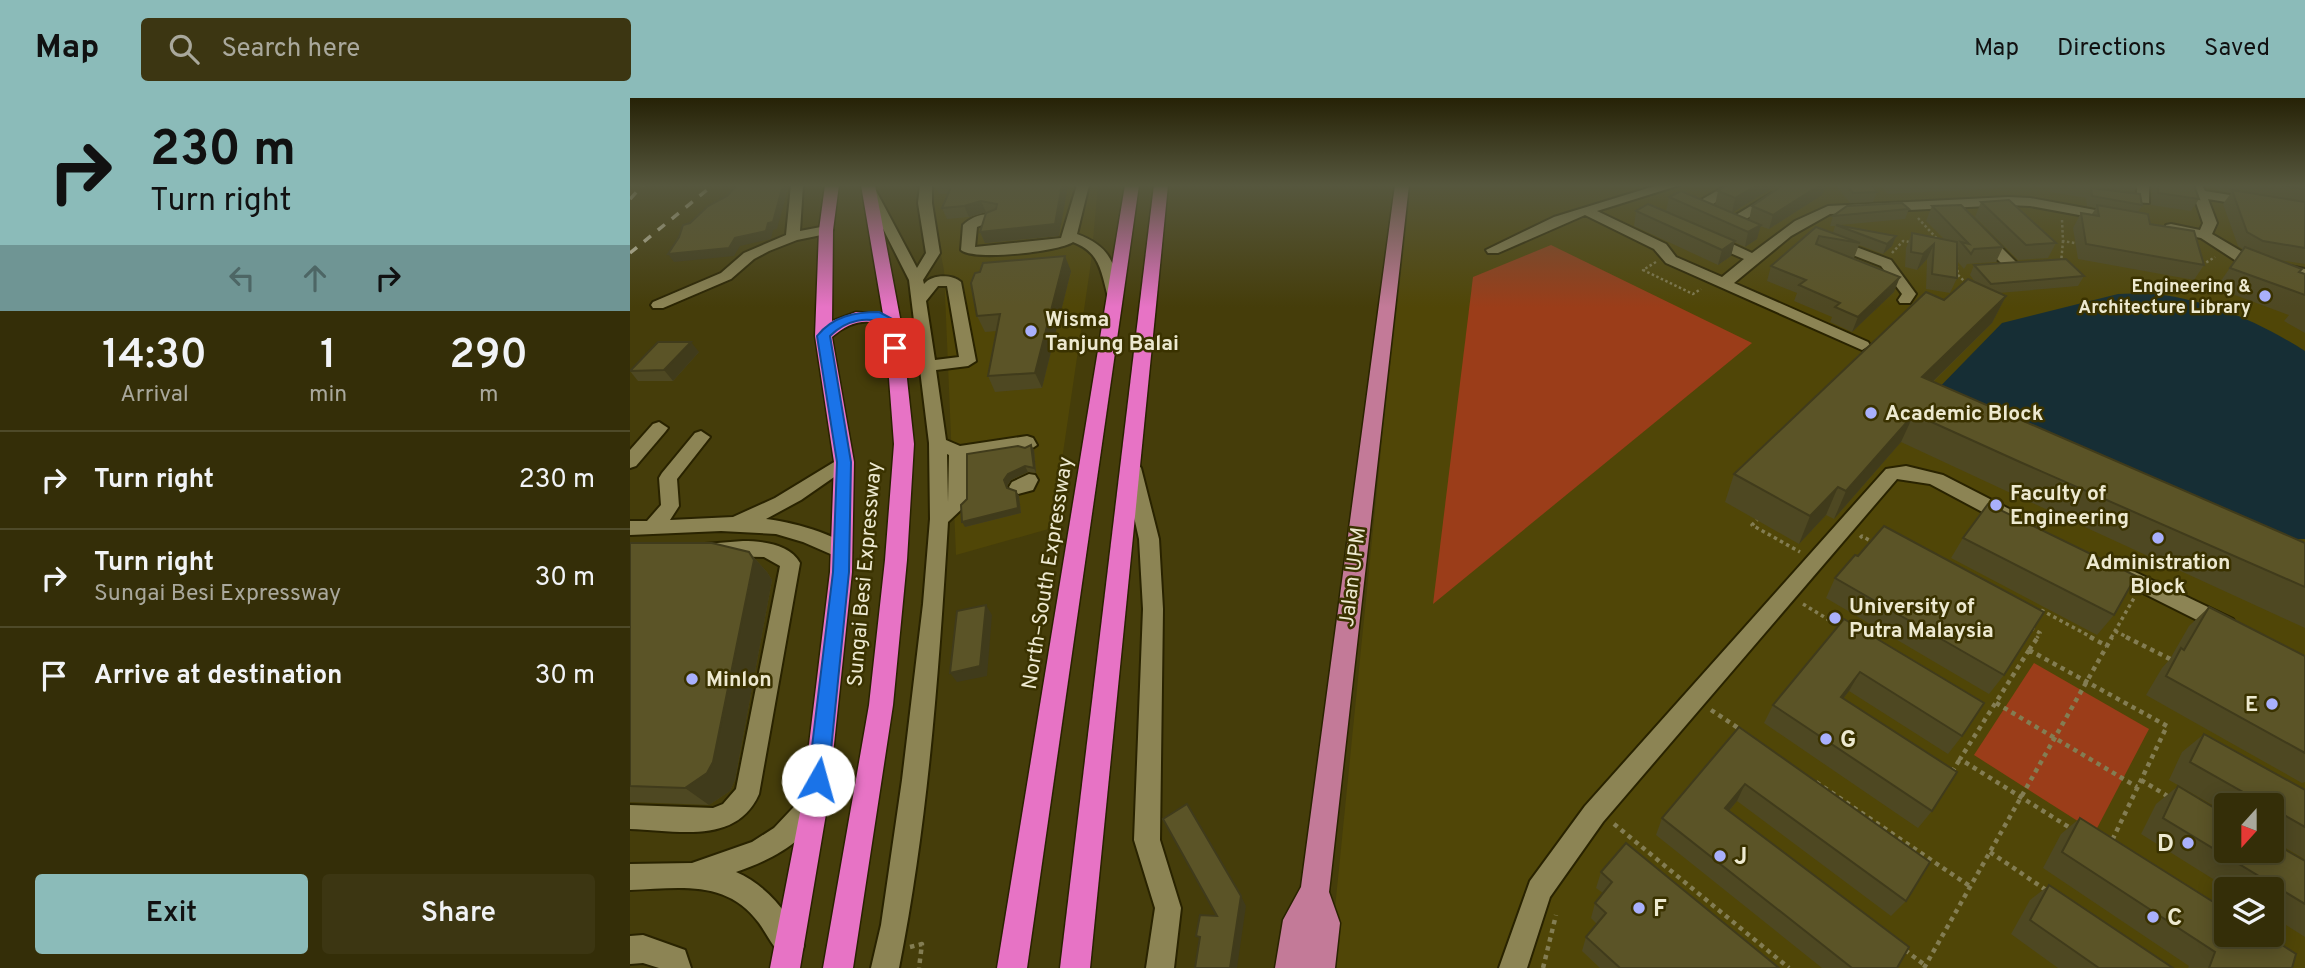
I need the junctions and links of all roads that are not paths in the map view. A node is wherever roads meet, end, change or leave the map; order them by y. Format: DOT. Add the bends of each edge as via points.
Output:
graph roads {
  1 [pos="794,226"];
  2 [pos="826,226"];
  3 [pos="875,226"];
  4 [pos="887,226"];
  5 [pos="929,226"];
  6 [pos="970,226"];
  7 [pos="1070,226"];
  8 [pos="1126,226"];
  9 [pos="1157,226"];
  10 [pos="1397,226"];
  11 [pos="1544,226"];
  12 [pos="1617,226"];
  13 [pos="1743,226"];
  14 [pos="1798,226"];
  15 [pos="1971,226"];
  16 [pos="2160,226"];
  17 [pos="2209,226"];
  18 [pos="1795,228"];
  19 [pos="825,230"];
  20 [pos="1695,233"];
  21 [pos="2205,235"];
  22 [pos="1070,236"];
  23 [pos="793,237"];
  24 [pos="1778,241"];
  25 [pos="1493,250"];
  26 [pos="1755,259"];
  27 [pos="2249,263"];
  28 [pos="2030,266"];
  29 [pos="2305,273"];
  30 [pos="1723,284"];
  31 [pos="918,290"];
  32 [pos="2305,290"];
  33 [pos="1115,297"];
  34 [pos="1905,300"];
  35 [pos="658,305"];
  36 [pos="893,323"];
  37 [pos="824,336"];
  38 [pos="1862,345"];
  39 [pos="929,366"];
  40 [pos="659,428"];
  41 [pos="701,437"];
  42 [pos="939,443"];
  43 [pos="1028,445"];
  44 [pos="958,452"];
  45 [pos="630,462"];
  46 [pos="844,462"];
  47 [pos="1131,464"];
  48 [pos="939,519"];
  49 [pos="736,524"];
  50 [pos="630,528"];
  51 [pos="652,528"];
  52 [pos="680,528"];
  53 [pos="2033,529"];
  54 [pos="697,549"];
  55 [pos="665,550"];
  56 [pos="842,552"];
  57 [pos="2094,559"];
  58 [pos="2247,636"];
  59 [pos="815,802"];
  60 [pos="630,817"];
  61 [pos="692,875"];
  62 [pos="630,877"];
  63 [pos="1315,892"];
  64 [pos="630,950"];
  65 [pos="787,957"];
  66 [pos="677,968"];
  67 [pos="838,968"];
  68 [pos="885,968"];
  69 [pos="1012,968"];
  70 [pos="1075,968"];
  71 [pos="1160,968"];
  72 [pos="1290,968"];
  73 [pos="1320,968"];
  74 [pos="1513,968"];
  1 -- 23 [label="street"];
  2 -- 19 [label="highway, Sungai Besi Expressway"];
  3 -- 36 [label="highway, Sungai Besi Expressway"];
  4 -- 31 [label="street"];
  5 -- 31 [label="street" via="933,253"];
  6 -- 22 [label="street" via="968,250 972,252 1055,245"];
  7 -- 22 [label="street"];
  8 -- 33 [label="highway, North–South Expressway"];
  9 -- 47 [label="highway"];
  10 -- 63 [label="main road, Jalan UPM"];
  11 -- 25 [label="street"];
  12 -- 30 [label="street" via="1661,247 1671,260"];
  13 -- 24 [label="street"];
  14 -- 18 [label="street"];
  15 -- 28 [label="street" via="2006,268"];
  16 -- 21 [label="street"];
  17 -- 21 [label="street"];
  18 -- 24 [label="street"];
  18 -- 34 [label="street" via="1886,263 1909,294"];
  19 -- 23 [label="street"];
  19 -- 37 [label="highway, Sungai Besi Expressway"];
  20 -- 26 [label="street"];
  21 -- 27 [label="street"];
  22 -- 33 [label="street" via="1103,252"];
  23 -- 35 [label="street" via="749,256 726,276"];
  24 -- 26 [label="street"];
  26 -- 30 [label="street"];
  27 -- 29 [label="street"];
  27 -- 32 [label="street"];
  30 -- 38 [label="street"];
  31 -- 39 [label="street"];
  31 -- 39 [label="street" via="934,281 954,282 968,361"];
  33 -- 69 [label="highway, North–South Expressway"];
  36 -- 37 [label="highway" via="879,316 855,316"];
  36 -- 67 [label="highway, Sungai Besi Expressway" via="904,444 896,560 881,705"];
  37 -- 46 [label="highway, Sungai Besi Expressway"];
  39 -- 42 [label="street"];
  40 -- 45 [label="street"];
  41 -- 51 [label="street" via="668,478 670,506"];
  42 -- 44 [label="street"];
  42 -- 48 [label="street"];
  43 -- 44 [label="street"];
  44 -- 48 [label="street" via="961,503"];
  46 -- 49 [label="street" via="777,508"];
  46 -- 56 [label="highway, Sungai Besi Expressway"];
  47 -- 70 [label="highway"];
  47 -- 71 [label="street" via="1149,539 1153,609 1147,840 1168,908"];
  48 -- 68 [label="street" via="914,780"];
  49 -- 52 [label="street"];
  49 -- 56 [label="street" via="777,527"];
  50 -- 51 [label="street"];
  51 -- 52 [label="street"];
  52 -- 55 [label="street"];
  53 -- 74 [label="street" via="1925,475 1907,470 1892,473 1594,814 1539,890"];
  54 -- 60 [label="street" via="766,550 782,554 790,563 747,794 732,812 714,820"];
  56 -- 59 [label="highway, Sungai Besi Expressway"];
  57 -- 58 [label="street"];
  59 -- 61 [label="street" via="783,837 758,852"];
  59 -- 65 [label="highway, Sungai Besi Expressway"];
  61 -- 62 [label="street"];
  61 -- 65 [label="street" via="746,891 763,908"];
  63 -- 72 [label="main road" via="1297,920"];
  63 -- 73 [label="main road, Jalan UPM" via="1325,923"];
  64 -- 66 [label="street" via="643,949 676,960"];
}
